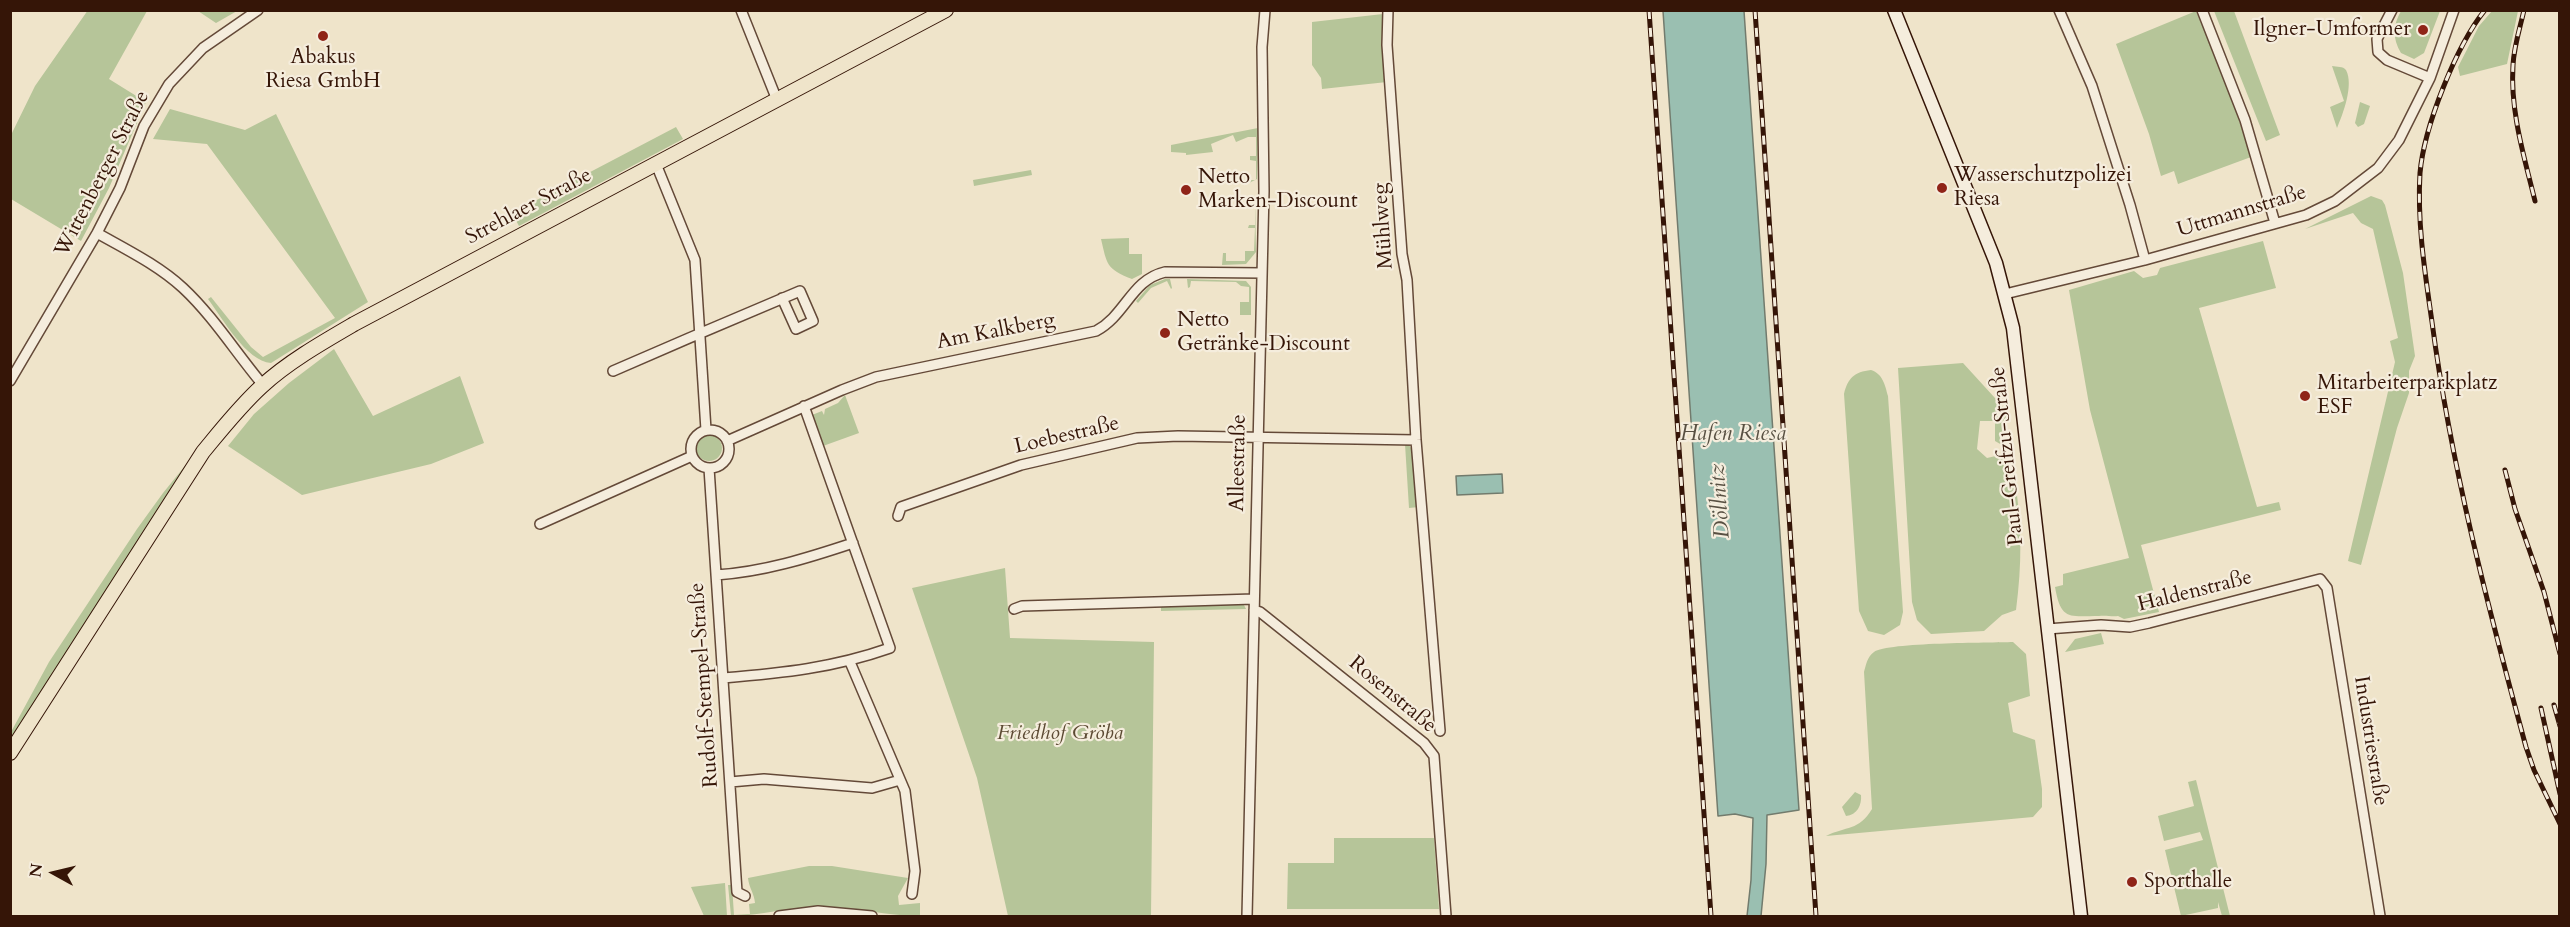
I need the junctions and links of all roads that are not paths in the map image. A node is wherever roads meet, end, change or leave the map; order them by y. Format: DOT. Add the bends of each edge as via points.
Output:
graph roads {
  1 [pos="258,10"];
  2 [pos="741,10"];
  3 [pos="946,10"];
  4 [pos="1264,10"];
  5 [pos="1388,10"];
  6 [pos="1894,10"];
  7 [pos="2059,10"];
  8 [pos="2202,10"];
  9 [pos="2392,10"];
  10 [pos="2454,10"];
  11 [pos="2430,78"];
  12 [pos="777,100"];
  13 [pos="656,164"];
  14 [pos="2275,223"];
  15 [pos="97,233"];
  16 [pos="2145,260"];
  17 [pos="1262,273"];
  18 [pos="2005,294"];
  19 [pos="782,298"];
  20 [pos="700,333"];
  21 [pos="613,371"];
  22 [pos="10,381"];
  23 [pos="263,385"];
  24 [pos="804,406"];
  25 [pos="706,430"];
  26 [pos="1258,437"];
  27 [pos="1416,440"];
  28 [pos="727,441"];
  29 [pos="692,456"];
  30 [pos="709,468"];
  31 [pos="898,516"];
  32 [pos="540,524"];
  33 [pos="853,543"];
  34 [pos="716,575"];
  35 [pos="2313,579"];
  36 [pos="1254,599"];
  37 [pos="1014,609"];
  38 [pos="1254,610"];
  39 [pos="2048,629"];
  40 [pos="850,662"];
  41 [pos="723,678"];
  42 [pos="1440,731"];
  43 [pos="10,753"];
  44 [pos="900,780"];
  45 [pos="730,782"];
  46 [pos="912,894"];
  47 [pos="745,896"];
  48 [pos="779,916"];
  49 [pos="872,916"];
  50 [pos="1247,916"];
  51 [pos="1446,916"];
  52 [pos="2081,916"];
  53 [pos="2380,916"];
  1 -- 15 [label="street, Wittenberger Straße" via="203,48 169,84 144,126 120,189"];
  2 -- 12 [label="street"];
  3 -- 12 [label="main road, Strehlaer Straße"];
  4 -- 17 [label="street, Alleestraße"];
  5 -- 27 [label="street, Mühlweg" via="1387,45"];
  6 -- 18 [label="main road, Paul-Greifzu-Straße"];
  7 -- 16 [label="street" via="2092,86"];
  8 -- 14 [label="street" via="2245,120"];
  9 -- 11 [label="street" via="2377,39 2378,52 2387,60"];
  10 -- 11 [label="street, Uttmannstraße"];
  11 -- 14 [label="street, Uttmannstraße" via="2399,140 2378,168 2335,201 2306,215"];
  12 -- 13 [label="main road, Strehlaer Straße"];
  13 -- 20 [label="street" via="695,260"];
  13 -- 23 [label="main road, Strehlaer Straße" via="327,339"];
  14 -- 16 [label="street, Uttmannstraße"];
  15 -- 22 [label="street, Wittenberger Straße"];
  15 -- 23 [label="street" via="182,287"];
  16 -- 18 [label="street, Uttmannstraße"];
  17 -- 24 [label="street, Am Kalkberg" via="1153,275 1140,284 1111,323 1096,331 886,374"];
  17 -- 26 [label="street, Alleestraße"];
  18 -- 39 [label="main road, Paul-Greifzu-Straße" via="2018,360"];
  19 -- 20 [label="street"];
  20 -- 21 [label="street"];
  20 -- 25 [label="street"];
  23 -- 43 [label="main road, Strehlaer Straße" via="231,417 174,496"];
  24 -- 28 [label="street, Am Kalkberg"];
  24 -- 33 [label="street"];
  25 -- 28 [label="street" via="718,432"];
  25 -- 29 [label="street" via="693,440"];
  26 -- 27 [label="street"];
  26 -- 31 [label="street, Loebestraße" via="1137,438 1010,468 901,507"];
  26 -- 36 [label="street, Alleestraße"];
  27 -- 42 [label="street, Mühlweg"];
  28 -- 30 [label="street" via="724,461"];
  29 -- 30 [label="street"];
  29 -- 32 [label="street"];
  30 -- 34 [label="street, Rudolf-Stempel-Straße"];
  33 -- 34 [label="street" via="765,569"];
  33 -- 40 [label="street" via="890,648"];
  34 -- 41 [label="street, Rudolf-Stempel-Straße"];
  35 -- 39 [label="street, Haldenstraße" via="2130,627"];
  35 -- 53 [label="street, Industriestraße" via="2320,579 2327,588"];
  36 -- 37 [label="street"];
  36 -- 38 [label="street, Alleestraße"];
  38 -- 50 [label="street, Alleestraße"];
  38 -- 51 [label="street, Rosenstraße" via="1415,735 1434,756"];
  39 -- 52 [label="main road, Paul-Greifzu-Straße"];
  40 -- 41 [label="street" via="795,672"];
  40 -- 44 [label="street"];
  41 -- 45 [label="street, Rudolf-Stempel-Straße"];
  44 -- 45 [label="street" via="872,788 764,779"];
  44 -- 46 [label="street" via="905,791 915,871"];
  45 -- 47 [label="street, Rudolf-Stempel-Straße" via="737,892"];
  48 -- 49 [label="street" via="818,911"];
}
